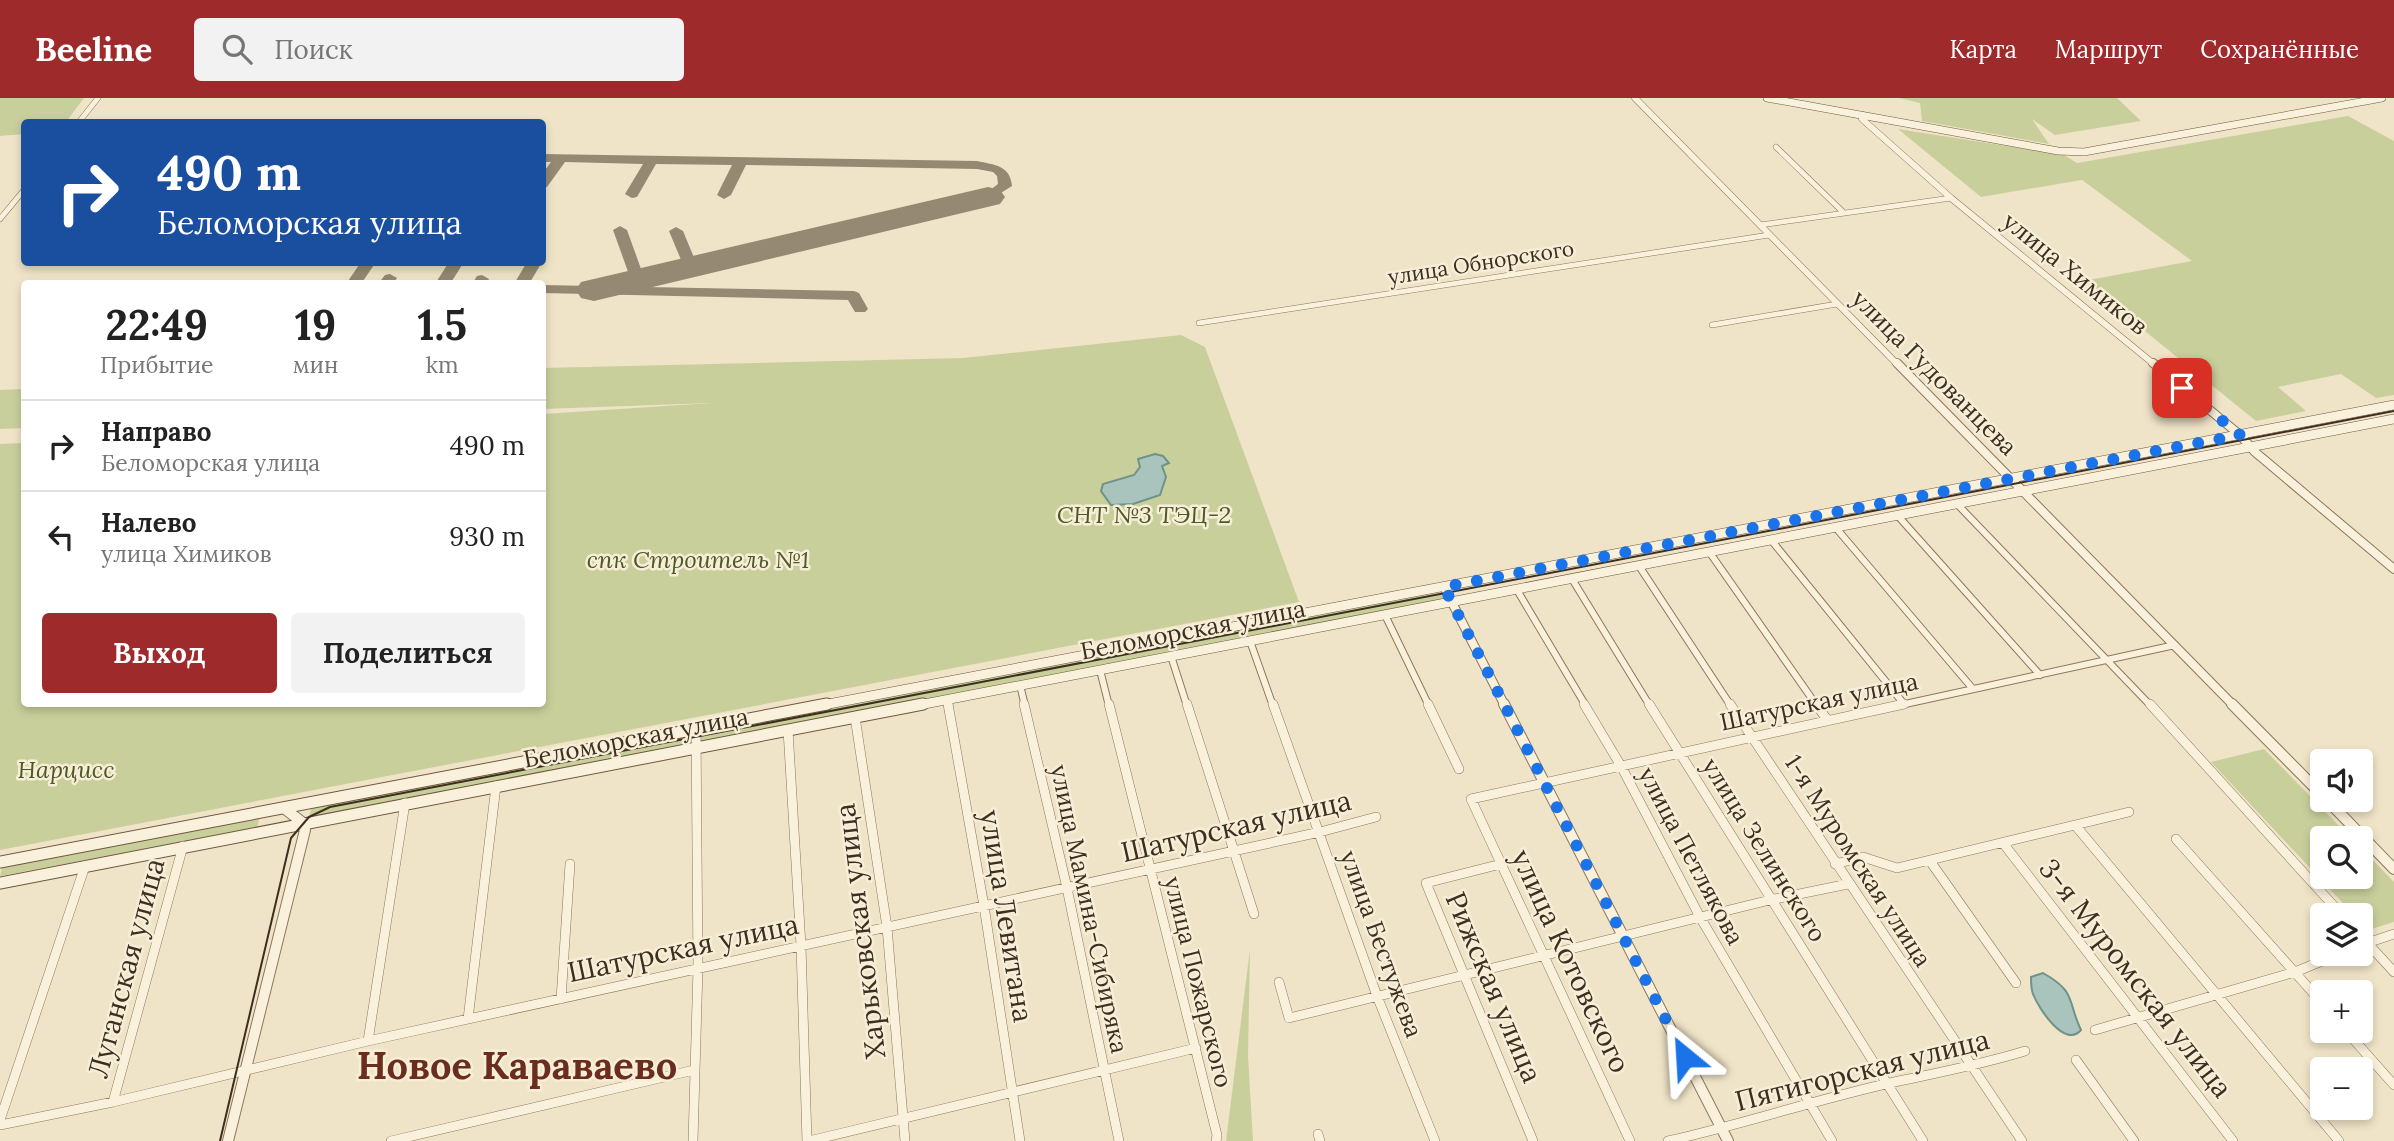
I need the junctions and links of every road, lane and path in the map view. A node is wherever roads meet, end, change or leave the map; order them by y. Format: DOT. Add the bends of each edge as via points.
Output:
graph roads {
  1 [pos="98,98"];
  2 [pos="1635,98"];
  3 [pos="1767,98"];
  4 [pos="2382,98"];
  5 [pos="1862,116"];
  6 [pos="81,119"];
  7 [pos="1776,147"];
  8 [pos="21,194"];
  9 [pos="1951,198"];
  10 [pos="1844,213"];
  11 [pos="0,219"];
  12 [pos="1760,225"];
  13 [pos="1769,235"];
  14 [pos="1837,304"];
  15 [pos="1199,323"];
  16 [pos="1712,325"];
  17 [pos="2394,405"];
  18 [pos="2394,419"];
  19 [pos="2240,435"];
  20 [pos="2250,448"];
  21 [pos="2010,479"];
  22 [pos="2023,492"];
  23 [pos="1958,505"];
  24 [pos="1898,516"];
  25 [pos="1836,528"];
  26 [pos="1743,530"];
  27 [pos="1772,541"];
  28 [pos="1753,544"];
  29 [pos="1710,552"];
  30 [pos="1639,566"];
  31 [pos="2394,569"];
  32 [pos="1572,579"];
  33 [pos="1444,587"];
  34 [pos="1517,590"];
  35 [pos="1452,602"];
  36 [pos="1385,615"];
  37 [pos="1250,641"];
  38 [pos="2175,645"];
  39 [pos="1171,656"];
  40 [pos="2105,660"];
  41 [pos="1100,670"];
  42 [pos="2040,675"];
  43 [pos="1020,685"];
  44 [pos="1973,689"];
  45 [pos="947,699"];
  46 [pos="1904,704"];
  47 [pos="855,717"];
  48 [pos="1828,721"];
  49 [pos="696,730"];
  50 [pos="788,730"];
  51 [pos="1754,737"];
  52 [pos="696,747"];
  53 [pos="1681,753"];
  54 [pos="1620,766"];
  55 [pos="1459,769"];
  56 [pos="1545,783"];
  57 [pos="2310,783"];
  58 [pos="496,786"];
  59 [pos="1471,799"];
  60 [pos="405,803"];
  61 [pos="284,808"];
  62 [pos="2129,812"];
  63 [pos="2339,812"];
  64 [pos="1376,817"];
  65 [pos="303,823"];
  66 [pos="2076,825"];
  67 [pos="1320,832"];
  68 [pos="2176,839"];
  69 [pos="2003,843"];
  70 [pos="183,846"];
  71 [pos="1234,851"];
  72 [pos="1930,861"];
  73 [pos="0,862"];
  74 [pos="570,864"];
  75 [pos="1501,864"];
  76 [pos="1835,864"];
  77 [pos="85,866"];
  78 [pos="2394,869"];
  79 [pos="1149,870"];
  80 [pos="0,883"];
  81 [pos="1848,884"];
  82 [pos="1067,888"];
  83 [pos="1770,900"];
  84 [pos="2331,903"];
  85 [pos="984,906"];
  86 [pos="1254,914"];
  87 [pos="1700,917"];
  88 [pos="887,927"];
  89 [pos="2394,934"];
  90 [pos="1623,936"];
  91 [pos="2373,939"];
  92 [pos="801,946"];
  93 [pos="2373,951"];
  94 [pos="1542,956"];
  95 [pos="2310,966"];
  96 [pos="698,968"];
  97 [pos="2295,972"];
  98 [pos="2394,972"];
  99 [pos="1464,975"];
  100 [pos="1279,982"];
  101 [pos="2016,983"];
  102 [pos="2310,989"];
  103 [pos="2218,993"];
  104 [pos="1377,996"];
  105 [pos="561,999"];
  106 [pos="468,1019"];
  107 [pos="2140,1019"];
  108 [pos="2095,1030"];
  109 [pos="368,1041"];
  110 [pos="2357,1043"];
  111 [pos="1196,1048"];
  112 [pos="2025,1051"];
  113 [pos="2076,1060"];
  114 [pos="1973,1067"];
  115 [pos="245,1069"];
  116 [pos="694,1070"];
  117 [pos="1104,1070"];
  118 [pos="1889,1083"];
  119 [pos="2394,1085"];
  120 [pos="1012,1092"];
  121 [pos="113,1102"];
  122 [pos="1811,1105"];
  123 [pos="903,1119"];
  124 [pos="0,1122"];
  125 [pos="1722,1129"];
  126 [pos="228,1141"];
  127 [pos="391,1141"];
  128 [pos="693,1141"];
  129 [pos="808,1141"];
  130 [pos="905,1141"];
  131 [pos="1020,1141"];
  132 [pos="1119,1141"];
  133 [pos="1216,1141"];
  134 [pos="1435,1141"];
  135 [pos="1533,1141"];
  136 [pos="1630,1141"];
  137 [pos="1668,1141"];
  138 [pos="1728,1141"];
  139 [pos="1832,1141"];
  140 [pos="1923,1141"];
  141 [pos="2022,1141"];
  142 [pos="2134,1141"];
  143 [pos="2233,1141"];
  144 [pos="2339,1141"];
  1 -- 6 [label="street"];
  2 -- 12 [label="street, улица Гудованцева"];
  3 -- 5 [label="main road"];
  4 -- 5 [label="main road" via="2084,152"];
  5 -- 9 [label="street, улица Химиков"];
  7 -- 10 [label="street"];
  8 -- 11 [label="street"];
  9 -- 10 [label="street"];
  9 -- 19 [label="street, улица Химиков"];
  10 -- 12 [label="street"];
  12 -- 13 [label="street, улица Гудованцева"];
  13 -- 14 [label="street, улица Гудованцева"];
  13 -- 15 [label="street, улица Обнорского"];
  14 -- 16 [label="street"];
  14 -- 21 [label="street, улица Гудованцева"];
  17 -- 19 [label="main road, Беломорская улица"];
  18 -- 20 [label="main road, Беломорская улица"];
  19 -- 20 [label="street, улица Химиков"];
  19 -- 21 [label="main road, Беломорская улица"];
  20 -- 22 [label="main road, Беломорская улица"];
  20 -- 31 [label="street, улица Химиков"];
  21 -- 22 [label="street, улица Гудованцева"];
  21 -- 26 [label="main road, Беломорская улица"];
  22 -- 23 [label="main road, Беломорская улица"];
  22 -- 38 [label="street, улица Гудованцева"];
  23 -- 24 [label="main road, Беломорская улица"];
  23 -- 40 [label="street"];
  24 -- 25 [label="main road, Беломорская улица"];
  24 -- 42 [label="street"];
  25 -- 27 [label="main road, Беломорская улица"];
  25 -- 44 [label="street"];
  26 -- 28 [label="main road"];
  26 -- 33 [label="main road, Беломорская улица"];
  27 -- 28 [label="main road, Беломорская улица"];
  27 -- 46 [label="street"];
  28 -- 29 [label="main road, Беломорская улица"];
  29 -- 30 [label="main road, Беломорская улица"];
  29 -- 48 [label="street"];
  30 -- 32 [label="main road, Беломорская улица"];
  30 -- 51 [label="street, 1-я Муромская улица"];
  32 -- 34 [label="main road, Беломорская улица"];
  32 -- 53 [label="street, улица Зелинского"];
  33 -- 35 [label="street"];
  33 -- 49 [label="main road, Беломорская улица"];
  34 -- 35 [label="main road, Беломорская улица"];
  34 -- 54 [label="street, улица Петлякова"];
  35 -- 36 [label="main road, Беломорская улица"];
  35 -- 56 [label="street"];
  36 -- 37 [label="main road, Беломорская улица"];
  36 -- 55 [label="street"];
  37 -- 39 [label="main road, Беломорская улица"];
  37 -- 67 [label="street, улица Бестужева"];
  38 -- 40 [label="street, Шатурская улица"];
  38 -- 57 [label="street, улица Гудованцева"];
  39 -- 41 [label="main road, Беломорская улица"];
  39 -- 71 [label="street"];
  40 -- 42 [label="street, Шатурская улица"];
  40 -- 84 [label="street"];
  41 -- 43 [label="main road, Беломорская улица"];
  41 -- 79 [label="street, улица Пожарского"];
  42 -- 44 [label="street, Шатурская улица"];
  43 -- 45 [label="main road, Беломорская улица"];
  43 -- 82 [label="street, улица Мамина-Сибиряка"];
  44 -- 46 [label="street, Шатурская улица"];
  45 -- 47 [label="main road, Беломорская улица"];
  45 -- 85 [label="street, улица Левитана"];
  46 -- 48 [label="street, Шатурская улица"];
  47 -- 50 [label="main road, Беломорская улица"];
  47 -- 88 [label="street, Харьковская улица"];
  48 -- 51 [label="street, Шатурская улица"];
  49 -- 52 [label="street"];
  49 -- 61 [label="main road, Беломорская улица"];
  50 -- 52 [label="main road, Беломорская улица"];
  50 -- 92 [label="street"];
  51 -- 53 [label="street, Шатурская улица"];
  51 -- 76 [label="street, 1-я Муромская улица"];
  52 -- 58 [label="main road, Беломорская улица"];
  52 -- 96 [label="street"];
  53 -- 54 [label="street, Шатурская улица"];
  53 -- 83 [label="street, улица Зелинского"];
  54 -- 56 [label="street, Шатурская улица"];
  54 -- 87 [label="street, улица Петлякова"];
  56 -- 59 [label="street, Шатурская улица"];
  56 -- 90 [label="street"];
  58 -- 60 [label="main road, Беломорская улица"];
  58 -- 106 [label="street"];
  59 -- 75 [label="street, улица Котовского"];
  60 -- 65 [label="main road, Беломорская улица"];
  60 -- 109 [label="street"];
  61 -- 65 [label="street"];
  61 -- 73 [label="main road, Беломорская улица"];
  62 -- 66 [label="street"];
  63 -- 78 [label="street"];
  64 -- 67 [label="street, Шатурская улица"];
  65 -- 70 [label="main road, Беломорская улица"];
  65 -- 115 [label="street" via="305,830"];
  66 -- 69 [label="street"];
  66 -- 103 [label="street"];
  67 -- 71 [label="street, Шатурская улица"];
  67 -- 104 [label="street, улица Бестужева"];
  68 -- 97 [label="street"];
  69 -- 72 [label="street"];
  69 -- 107 [label="street, 3-я Муромская улица"];
  70 -- 77 [label="main road, Беломорская улица"];
  70 -- 121 [label="street, Луганская улица"];
  71 -- 79 [label="street, Шатурская улица"];
  71 -- 86 [label="street"];
  72 -- 76 [label="street" via="1897,868 1863,858"];
  72 -- 101 [label="street"];
  74 -- 105 [label="street"];
  75 -- 94 [label="street, улица Котовского"];
  75 -- 99 [label="street, Рижская улица" via="1426,883"];
  76 -- 81 [label="street, 1-я Муромская улица"];
  77 -- 80 [label="main road, Беломорская улица"];
  77 -- 124 [label="street"];
  79 -- 82 [label="street, Шатурская улица"];
  79 -- 111 [label="street, улица Пожарского"];
  81 -- 83 [label="street"];
  81 -- 114 [label="street, 1-я Муромская улица"];
  82 -- 85 [label="street, Шатурская улица"];
  82 -- 117 [label="street, улица Мамина-Сибиряка"];
  83 -- 87 [label="street"];
  83 -- 118 [label="street, улица Зелинского"];
  85 -- 88 [label="street, Шатурская улица"];
  85 -- 120 [label="street, улица Левитана"];
  87 -- 90 [label="street"];
  87 -- 122 [label="street, улица Петлякова"];
  88 -- 92 [label="street, Шатурская улица"];
  88 -- 123 [label="street, Харьковская улица"];
  89 -- 91 [label="street"];
  90 -- 94 [label="street"];
  90 -- 125 [label="street"];
  92 -- 96 [label="street, Шатурская улица"];
  92 -- 129 [label="street"];
  93 -- 98 [label="street"];
  94 -- 99 [label="street"];
  94 -- 136 [label="street, улица Котовского"];
  95 -- 97 [label="street"];
  96 -- 105 [label="street, Шатурская улица"];
  96 -- 116 [label="street"];
  97 -- 102 [label="street"];
  97 -- 103 [label="street"];
  99 -- 104 [label="street"];
  99 -- 135 [label="street, Рижская улица"];
  100 -- 104 [label="street" via="1289,1018"];
  103 -- 107 [label="street"];
  103 -- 144 [label="street"];
  104 -- 134 [label="street, улица Бестужева"];
  105 -- 106 [label="street, Шатурская улица"];
  106 -- 109 [label="street, Шатурская улица"];
  107 -- 108 [label="street"];
  107 -- 143 [label="street, 3-я Муромская улица"];
  109 -- 115 [label="street, Шатурская улица"];
  110 -- 119 [label="street"];
  111 -- 117 [label="street"];
  111 -- 133 [label="street, улица Пожарского"];
  112 -- 114 [label="street, Пятигорская улица"];
  113 -- 142 [label="street"];
  114 -- 118 [label="street, Пятигорская улица"];
  114 -- 141 [label="street, 1-я Муромская улица"];
  115 -- 121 [label="street, Шатурская улица"];
  115 -- 126 [label="street"];
  116 -- 127 [label="street"];
  116 -- 128 [label="street"];
  117 -- 120 [label="street"];
  117 -- 132 [label="street, улица Мамина-Сибиряка"];
  118 -- 122 [label="street, Пятигорская улица"];
  118 -- 140 [label="street, улица Зелинского"];
  120 -- 123 [label="street"];
  120 -- 131 [label="street, улица Левитана"];
  121 -- 124 [label="street, Шатурская улица"];
  122 -- 125 [label="street, Пятигорская улица"];
  122 -- 139 [label="street, улица Петлякова"];
  123 -- 129 [label="street"];
  123 -- 130 [label="street, Харьковская улица"];
  125 -- 137 [label="street, Пятигорская улица"];
  125 -- 138 [label="street"];
}
